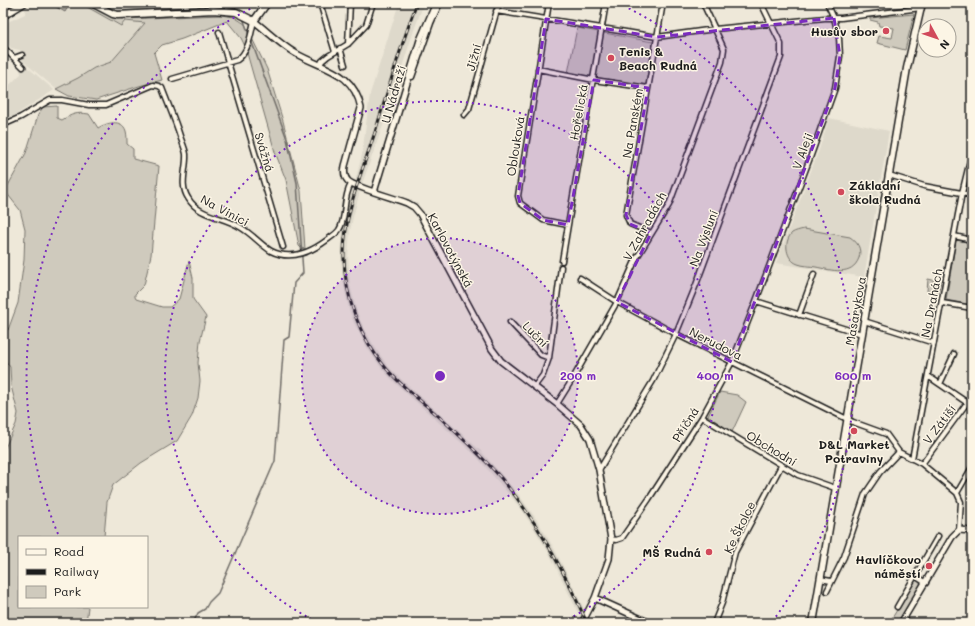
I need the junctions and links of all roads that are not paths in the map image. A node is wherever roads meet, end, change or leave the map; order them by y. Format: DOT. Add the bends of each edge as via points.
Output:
graph roads {
  1 [pos="24,3"];
  2 [pos="92,3"];
  3 [pos="267,3"];
  4 [pos="320,3"];
  5 [pos="350,3"];
  6 [pos="373,3"];
  7 [pos="436,3"];
  8 [pos="440,3"];
  9 [pos="499,3"];
  10 [pos="549,3"];
  11 [pos="606,3"];
  12 [pos="663,3"];
  13 [pos="703,3"];
  14 [pos="761,3"];
  15 [pos="827,3"];
  16 [pos="922,6"];
  17 [pos="496,11"];
  18 [pos="3,16"];
  19 [pos="834,18"];
  20 [pos="546,20"];
  21 [pos="254,21"];
  22 [pos="772,24"];
  23 [pos="602,28"];
  24 [pos="715,29"];
  25 [pos="219,32"];
  26 [pos="658,37"];
  27 [pos="348,44"];
  28 [pos="3,47"];
  29 [pos="340,48"];
  30 [pos="335,52"];
  31 [pos="22,55"];
  32 [pos="14,58"];
  33 [pos="228,63"];
  34 [pos="320,65"];
  35 [pos="345,65"];
  36 [pos="23,67"];
  37 [pos="538,69"];
  38 [pos="408,77"];
  39 [pos="172,79"];
  40 [pos="594,80"];
  41 [pos="648,88"];
  42 [pos="464,115"];
  43 [pos="3,125"];
  44 [pos="972,152"];
  45 [pos="889,175"];
  46 [pos="352,184"];
  47 [pos="374,192"];
  48 [pos="962,193"];
  49 [pos="972,195"];
  50 [pos="568,225"];
  51 [pos="651,233"];
  52 [pos="954,236"];
  53 [pos="972,240"];
  54 [pos="283,247"];
  55 [pos="562,261"];
  56 [pos="561,266"];
  57 [pos="814,274"];
  58 [pos="580,278"];
  59 [pos="756,301"];
  60 [pos="617,302"];
  61 [pos="942,302"];
  62 [pos="972,308"];
  63 [pos="799,315"];
  64 [pos="864,321"];
  65 [pos="510,322"];
  66 [pos="676,334"];
  67 [pos="862,334"];
  68 [pos="934,343"];
  69 [pos="954,354"];
  70 [pos="549,358"];
  71 [pos="732,362"];
  72 [pos="928,376"];
  73 [pos="940,384"];
  74 [pos="534,387"];
  75 [pos="972,396"];
  76 [pos="967,403"];
  77 [pos="557,404"];
  78 [pos="972,406"];
  79 [pos="702,417"];
  80 [pos="847,418"];
  81 [pos="899,452"];
  82 [pos="912,459"];
  83 [pos="922,464"];
  84 [pos="781,466"];
  85 [pos="972,467"];
  86 [pos="599,470"];
  87 [pos="836,488"];
  88 [pos="957,493"];
  89 [pos="959,530"];
  90 [pos="972,531"];
  91 [pos="938,536"];
  92 [pos="611,539"];
  93 [pos="915,576"];
  94 [pos="820,580"];
  95 [pos="831,581"];
  96 [pos="926,583"];
  97 [pos="827,591"];
  98 [pos="595,598"];
  99 [pos="897,606"];
  100 [pos="582,623"];
  101 [pos="650,623"];
  102 [pos="714,623"];
  103 [pos="813,623"];
  104 [pos="902,623"];
  1 -- 18 [label="main road"];
  2 -- 21 [label="main road" via="118,15 213,10 236,12"];
  3 -- 21 [label="main road"];
  4 -- 30 [label="street"];
  5 -- 27 [label="street"];
  6 -- 27 [label="street" via="366,25"];
  7 -- 38 [label="street, U Nádraží"];
  8 -- 38 [label="street" via="412,77"];
  9 -- 17 [label="street, Jižní"];
  10 -- 20 [label="street, Oblouková"];
  11 -- 23 [label="street, Hořelická"];
  12 -- 26 [label="street, Na Panském"];
  13 -- 24 [label="street, V Zahradách"];
  14 -- 22 [label="street, Na Výsluní"];
  15 -- 19 [label="street, V Aleji"];
  16 -- 19 [label="street"];
  16 -- 45 [label="main road, Masarykova" via="907,68"];
  17 -- 20 [label="street"];
  17 -- 42 [label="street, Jižní" via="469,109"];
  19 -- 22 [label="street"];
  19 -- 59 [label="street, V Aleji" via="840,56 834,88"];
  20 -- 23 [label="street"];
  20 -- 37 [label="street, Oblouková"];
  21 -- 33 [label="street" via="242,57"];
  21 -- 34 [label="street" via="294,53"];
  22 -- 24 [label="street"];
  22 -- 66 [label="street, Na Výsluní" via="781,44 781,57"];
  23 -- 26 [label="street"];
  23 -- 40 [label="street, Hořelická"];
  24 -- 26 [label="street"];
  24 -- 51 [label="street, V Zahradách" via="724,49 722,62 669,205"];
  25 -- 33 [label="street, Svážná"];
  26 -- 41 [label="street, Na Panském"];
  27 -- 29 [label="street"];
  28 -- 32 [label="street"];
  29 -- 30 [label="street"];
  29 -- 35 [label="street"];
  30 -- 34 [label="street"];
  31 -- 32 [label="street"];
  32 -- 36 [label="street"];
  33 -- 39 [label="street"];
  33 -- 54 [label="street, Svážná"];
  34 -- 46 [label="street" via="337,72 355,90 359,99 360,116 344,169 345,176"];
  37 -- 40 [label="street"];
  37 -- 50 [label="street, Oblouková" via="518,196 520,203 542,220"];
  38 -- 47 [label="street, U Nádraží"];
  40 -- 41 [label="street"];
  40 -- 50 [label="street, Hořelická"];
  41 -- 51 [label="street, Na Panském" via="626,215 630,224"];
  43 -- 46 [label="street, Na Vinici" via="50,100 89,105 106,104 153,85 159,86 162,88 186,152 184,190 188,199 209,215 239,226 278,254 305,253 316,248 339,230 345,199"];
  44 -- 48 [label="street, Na Drahách"];
  45 -- 48 [label="street" via="924,186"];
  45 -- 64 [label="main road, Masarykova"];
  46 -- 47 [label="street, Karlovotýnská"];
  47 -- 74 [label="street, Karlovotýnská" via="407,203 420,214 492,349 501,361"];
  48 -- 49 [label="street"];
  48 -- 52 [label="street, Na Drahách"];
  50 -- 55 [label="street"];
  51 -- 60 [label="street, V Zahradách"];
  52 -- 53 [label="street"];
  52 -- 61 [label="street, Na Drahách"];
  56 -- 70 [label="street"];
  57 -- 63 [label="street"];
  58 -- 60 [label="street, Nerudova"];
  59 -- 63 [label="street"];
  59 -- 71 [label="street, Příčná"];
  60 -- 66 [label="street, Nerudova"];
  60 -- 77 [label="street, V Zahradách"];
  61 -- 62 [label="street"];
  61 -- 68 [label="street, Na Drahách"];
  63 -- 67 [label="street"];
  64 -- 67 [label="main road, Masarykova"];
  64 -- 68 [label="street"];
  65 -- 70 [label="street, Luční" via="541,355"];
  66 -- 71 [label="street, Nerudova"];
  66 -- 86 [label="street, Na Výsluní" via="653,381"];
  67 -- 80 [label="main road, Masarykova"];
  68 -- 72 [label="street, Na Drahách"];
  69 -- 73 [label="street"];
  70 -- 74 [label="street" via="543,375"];
  71 -- 79 [label="street, Příčná"];
  71 -- 80 [label="street, Nerudova"];
  72 -- 73 [label="street"];
  72 -- 82 [label="street, Na Drahách"];
  73 -- 76 [label="street"];
  74 -- 77 [label="street, Karlovotýnská"];
  75 -- 76 [label="street, V Zátiší"];
  76 -- 78 [label="street"];
  76 -- 83 [label="street, V Zátiší"];
  77 -- 86 [label="street, Karlovotýnská" via="581,425 590,439"];
  79 -- 84 [label="street, Obchodní"];
  79 -- 92 [label="street, Příčná" via="622,538"];
  80 -- 81 [label="street, Nerudova" via="886,434"];
  80 -- 87 [label="main road, Masarykova"];
  81 -- 82 [label="street"];
  81 -- 95 [label="street" via="880,472 865,494 844,557"];
  82 -- 83 [label="street"];
  83 -- 88 [label="street"];
  84 -- 87 [label="street, Obchodní" via="798,475"];
  84 -- 102 [label="street, Ke Školce" via="735,552"];
  85 -- 88 [label="street"];
  86 -- 92 [label="street, Karlovotýnská"];
  87 -- 94 [label="main road, Masarykova"];
  88 -- 89 [label="street" via="961,502"];
  89 -- 90 [label="street"];
  89 -- 96 [label="street" via="952,537"];
  91 -- 93 [label="street"];
  92 -- 98 [label="street, Karlovotýnská" via="610,559"];
  93 -- 96 [label="street"];
  93 -- 99 [label="street"];
  94 -- 95 [label="street"];
  94 -- 103 [label="main road, Masarykova"];
  95 -- 97 [label="street"];
  96 -- 104 [label="street"];
  98 -- 100 [label="street, Karlovotýnská"];
  98 -- 101 [label="street"];
}
